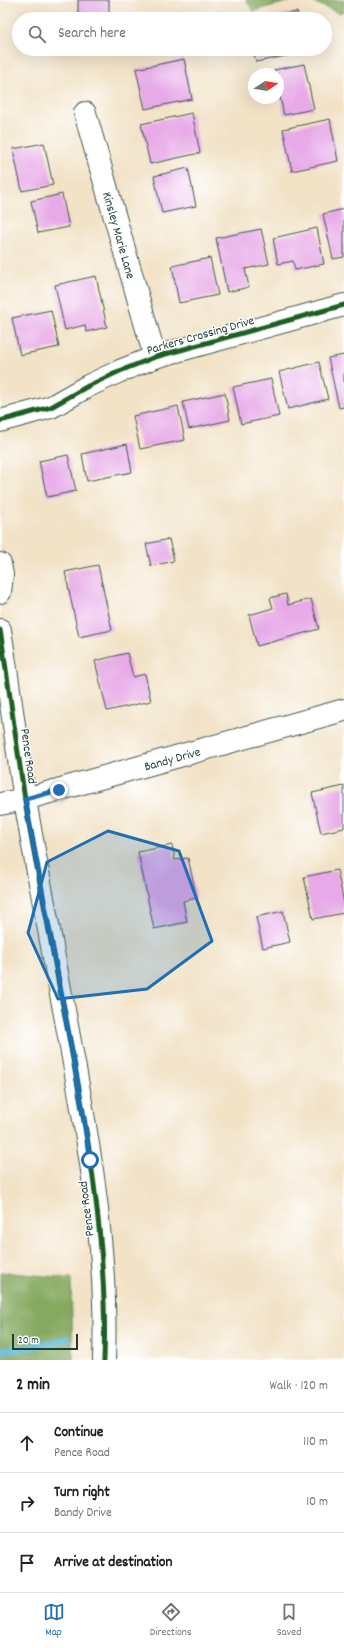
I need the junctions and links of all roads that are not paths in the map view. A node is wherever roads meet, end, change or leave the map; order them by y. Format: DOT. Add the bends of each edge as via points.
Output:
graph roads {
  1 [pos="85,112"];
  2 [pos="344,305"];
  3 [pos="155,357"];
  4 [pos="0,421"];
  5 [pos="0,564"];
  6 [pos="0,592"];
  7 [pos="0,630"];
  8 [pos="344,710"];
  9 [pos="25,799"];
  10 [pos="0,804"];
  11 [pos="104,1360"];
  1 -- 3 [label="street, Kinsley Marie Lane"];
  2 -- 3 [label="street, Parkers Crossing Drive"];
  3 -- 4 [label="street, Parkers Crossing Drive" via="88,386 51,407"];
  5 -- 6 [label="street"];
  7 -- 9 [label="street, Pence Road"];
  8 -- 9 [label="street, Bandy Drive"];
  9 -- 10 [label="street, Bandy Drive"];
  9 -- 11 [label="street, Pence Road" via="90,1160 102,1260"];
}
